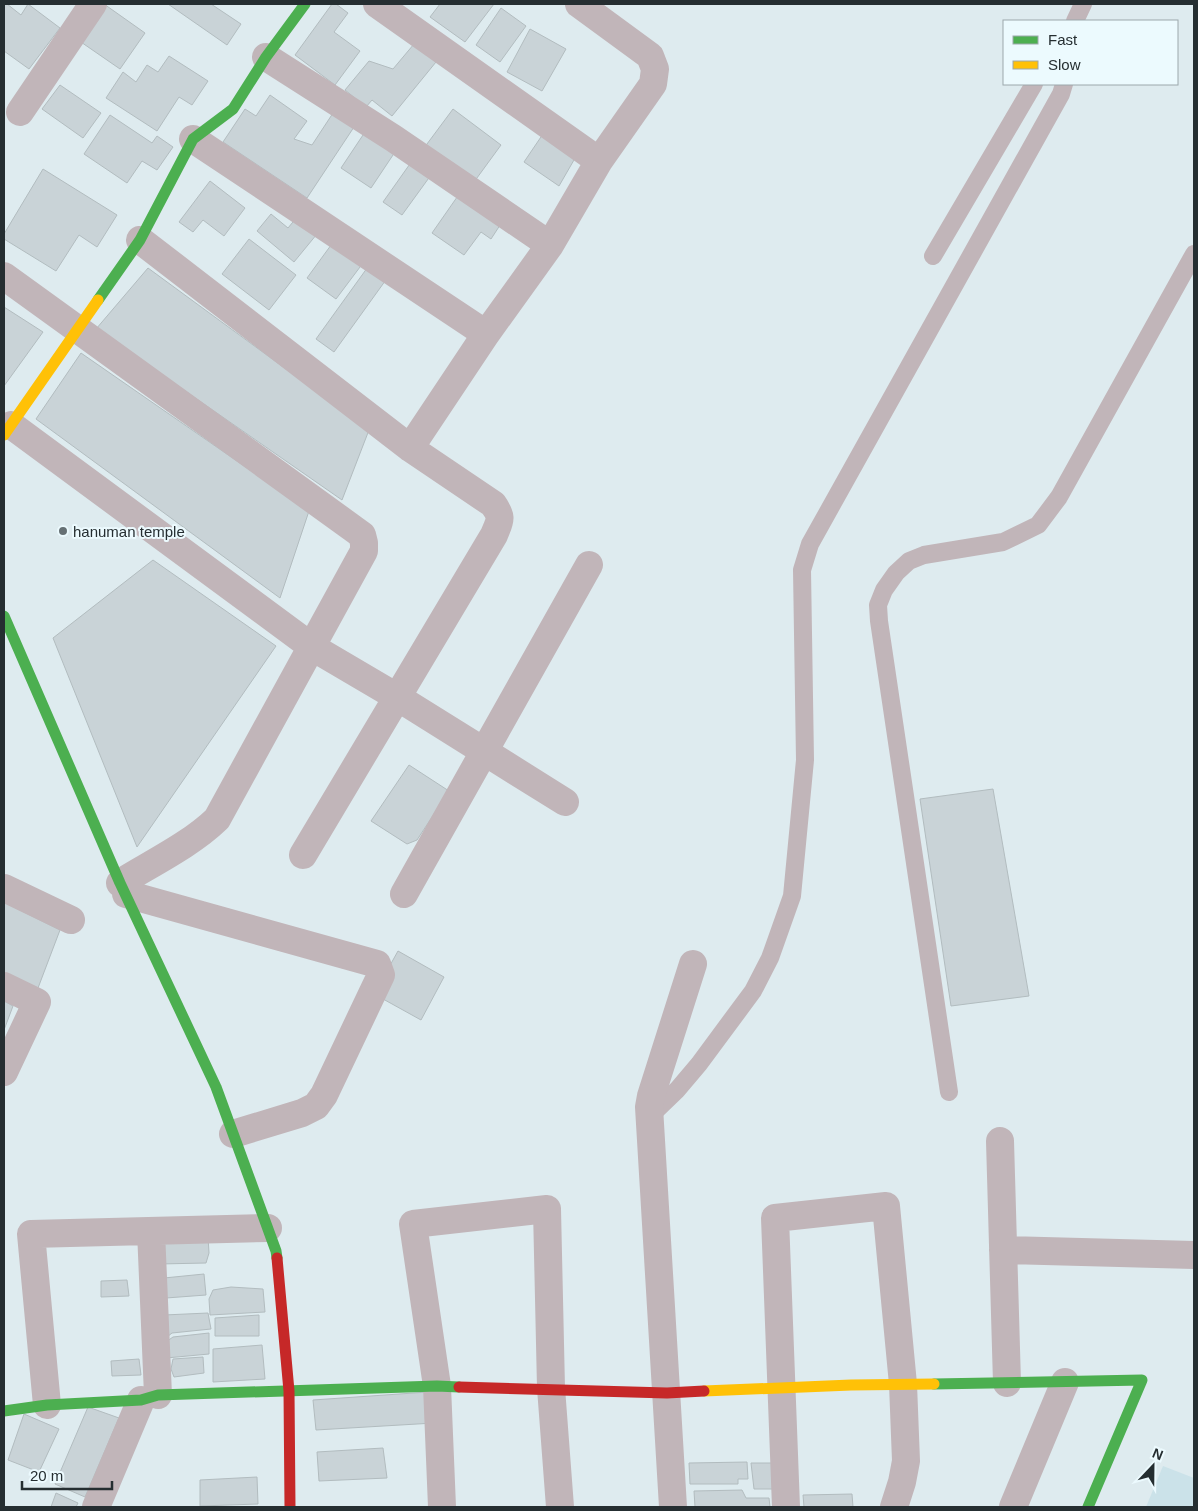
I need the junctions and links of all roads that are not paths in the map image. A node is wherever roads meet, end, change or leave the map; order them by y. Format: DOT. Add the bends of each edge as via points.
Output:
graph roads {
  1 [pos="94,4"];
  2 [pos="305,4"];
  3 [pos="377,4"];
  4 [pos="579,4"];
  5 [pos="1083,4"];
  6 [pos="1075,20"];
  7 [pos="266,57"];
  8 [pos="1033,85"];
  9 [pos="1064,85"];
  10 [pos="20,112"];
  11 [pos="194,139"];
  12 [pos="599,161"];
  13 [pos="140,240"];
  14 [pos="550,245"];
  15 [pos="1194,254"];
  16 [pos="933,256"];
  17 [pos="4,276"];
  18 [pos="78,330"];
  19 [pos="486,334"];
  20 [pos="7,430"];
  21 [pos="410,448"];
  22 [pos="589,565"];
  23 [pos="4,616"];
  24 [pos="312,647"];
  25 [pos="397,697"];
  26 [pos="485,752"];
  27 [pos="565,802"];
  28 [pos="303,855"];
  29 [pos="4,888"];
  30 [pos="123,888"];
  31 [pos="404,894"];
  32 [pos="72,920"];
  33 [pos="693,964"];
  34 [pos="4,986"];
  35 [pos="4,1072"];
  36 [pos="949,1092"];
  37 [pos="650,1116"];
  38 [pos="233,1134"];
  39 [pos="1000,1141"];
  40 [pos="268,1228"];
  41 [pos="151,1231"];
  42 [pos="1003,1250"];
  43 [pos="1194,1256"];
  44 [pos="1065,1382"];
  45 [pos="1007,1383"];
  46 [pos="903,1384"];
  47 [pos="437,1386"];
  48 [pos="551,1388"];
  49 [pos="782,1388"];
  50 [pos="289,1391"];
  51 [pos="667,1393"];
  52 [pos="150,1398"];
  53 [pos="46,1405"];
  54 [pos="4,1411"];
  55 [pos="96,1507"];
  56 [pos="290,1507"];
  57 [pos="442,1507"];
  58 [pos="560,1507"];
  59 [pos="673,1507"];
  60 [pos="786,1507"];
  61 [pos="894,1507"];
  62 [pos="1013,1507"];
  63 [pos="1088,1507"];
  1 -- 10 [label="street"];
  2 -- 7 [label="street"];
  3 -- 12 [label="street"];
  4 -- 12 [label="street" via="650,56 655,69 653,84"];
  5 -- 6 [label="lane"];
  7 -- 11 [label="street" via="233,109"];
  7 -- 14 [label="street" via="393,138"];
  8 -- 16 [label="lane"];
  9 -- 37 [label="lane" via="810,544 802,570 805,760 792,896 770,958 753,992 699,1064"];
  11 -- 13 [label="street"];
  11 -- 19 [label="street"];
  12 -- 14 [label="street"];
  13 -- 18 [label="street"];
  13 -- 21 [label="street"];
  14 -- 19 [label="street"];
  15 -- 36 [label="lane" via="1059,497 1038,525 1004,542 924,555 909,561 888,584 878,605"];
  17 -- 18 [label="street"];
  18 -- 20 [label="street"];
  18 -- 24 [label="street" via="362,535 364,551"];
  19 -- 21 [label="street"];
  20 -- 24 [label="street"];
  21 -- 25 [label="street" via="493,504 500,520"];
  22 -- 26 [label="street"];
  23 -- 30 [label="street"];
  24 -- 25 [label="street"];
  24 -- 30 [label="street" via="217,819"];
  25 -- 26 [label="street"];
  25 -- 28 [label="street"];
  26 -- 27 [label="street"];
  26 -- 31 [label="street"];
  29 -- 32 [label="street"];
  30 -- 38 [label="street" via="216,1087"];
  30 -- 38 [label="street" via="377,964 380,968 381,975 316,1106"];
  33 -- 37 [label="street" via="651,1096"];
  34 -- 35 [label="street" via="37,1002"];
  37 -- 51 [label="street"];
  38 -- 40 [label="street"];
  39 -- 42 [label="street"];
  40 -- 41 [label="street"];
  40 -- 50 [label="street" via="276,1251"];
  41 -- 52 [label="street"];
  41 -- 53 [label="street" via="31,1234"];
  42 -- 43 [label="street"];
  42 -- 45 [label="street"];
  44 -- 45 [label="street"];
  44 -- 62 [label="street"];
  44 -- 63 [label="street" via="1142,1380"];
  45 -- 46 [label="street"];
  46 -- 49 [label="street"];
  46 -- 49 [label="street" via="886,1206 775,1218"];
  46 -- 61 [label="street" via="906,1461"];
  47 -- 48 [label="street"];
  47 -- 48 [label="street" via="413,1224 548,1209"];
  47 -- 50 [label="street"];
  47 -- 57 [label="street"];
  48 -- 51 [label="street"];
  48 -- 58 [label="street"];
  49 -- 51 [label="street"];
  49 -- 60 [label="street"];
  50 -- 52 [label="street"];
  50 -- 56 [label="street"];
  51 -- 59 [label="street"];
  52 -- 53 [label="street"];
  52 -- 55 [label="street"];
  53 -- 54 [label="street"];
}
